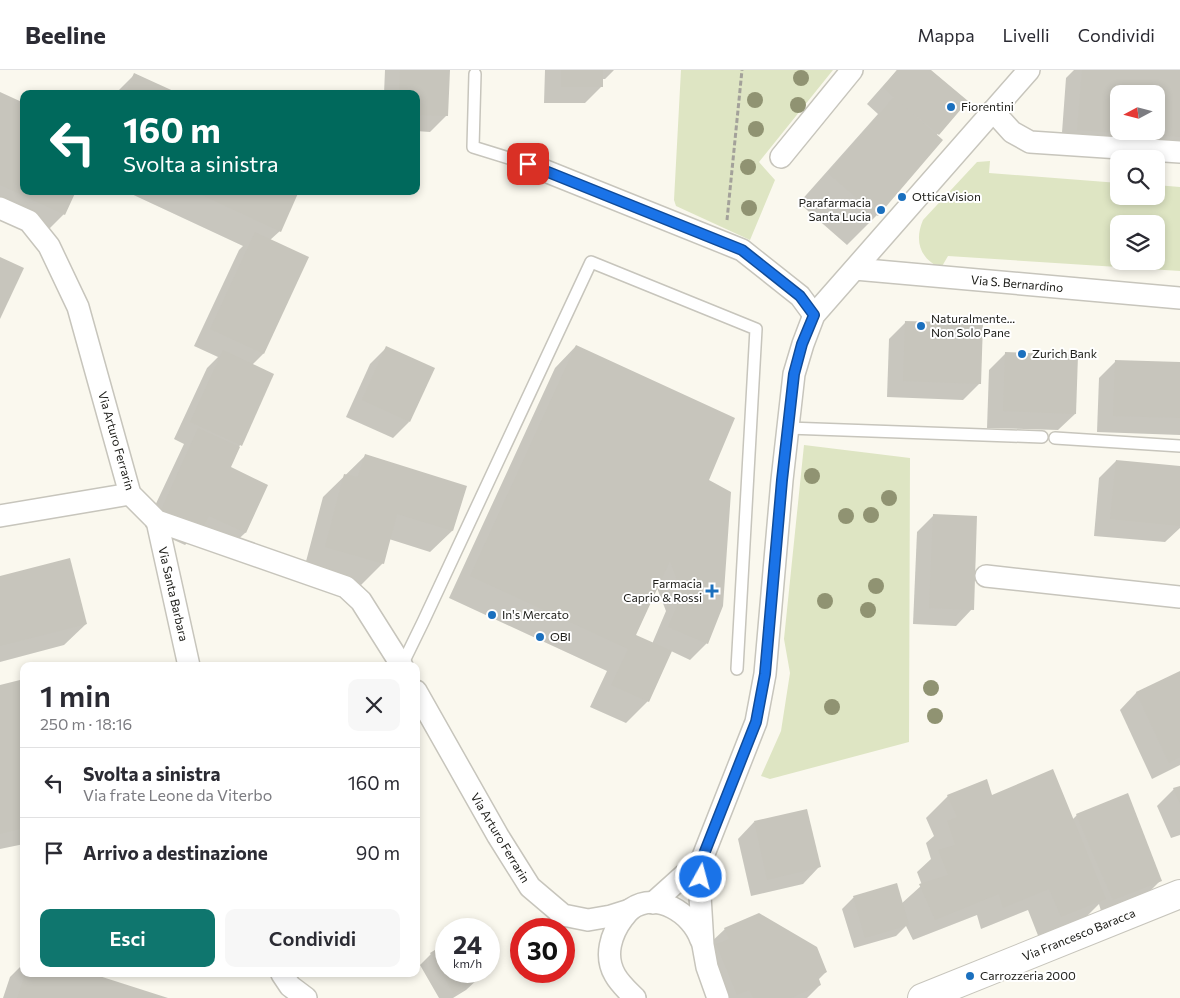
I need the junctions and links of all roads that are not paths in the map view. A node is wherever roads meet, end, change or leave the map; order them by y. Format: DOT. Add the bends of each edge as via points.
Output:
graph roads {
  1 [pos="852,70"];
  2 [pos="1029,70"];
  3 [pos="475,74"];
  4 [pos="993,111"];
  5 [pos="1180,152"];
  6 [pos="781,157"];
  7 [pos="528,164"];
  8 [pos="0,208"];
  9 [pos="855,268"];
  10 [pos="1180,298"];
  11 [pos="814,315"];
  12 [pos="788,428"];
  13 [pos="1042,437"];
  14 [pos="1054,438"];
  15 [pos="1180,446"];
  16 [pos="130,494"];
  17 [pos="0,516"];
  18 [pos="157,521"];
  19 [pos="986,576"];
  20 [pos="1180,597"];
  21 [pos="188,662"];
  22 [pos="400,662"];
  23 [pos="403,662"];
  24 [pos="737,669"];
  25 [pos="420,698"];
  26 [pos="702,859"];
  27 [pos="1180,894"];
  28 [pos="653,903"];
  29 [pos="630,910"];
  30 [pos="703,945"];
  31 [pos="284,977"];
  32 [pos="306,998"];
  33 [pos="635,998"];
  34 [pos="718,998"];
  35 [pos="922,998"];
  1 -- 6 [label="street"];
  2 -- 4 [label="street"];
  3 -- 7 [label="lane" via="473,146"];
  4 -- 5 [label="street" via="1012,132 1030,142"];
  4 -- 9 [label="street"];
  7 -- 11 [label="street" via="742,250 800,296"];
  8 -- 16 [label="street, Via Arturo Ferrarin" via="29,221 50,246 78,307"];
  9 -- 10 [label="street, Via S. Bernardino"];
  9 -- 11 [label="street"];
  11 -- 12 [label="street" via="794,374"];
  12 -- 13 [label="lane"];
  12 -- 26 [label="street" via="765,674 756,722"];
  14 -- 15 [label="lane"];
  16 -- 17 [label="street"];
  16 -- 18 [label="street, Via Arturo Ferrarin"];
  18 -- 21 [label="street, Via Santa Barbara"];
  18 -- 22 [label="street, Via Arturo Ferrarin" via="346,587 361,601"];
  19 -- 20 [label="street"];
  23 -- 24 [label="lane" via="591,262 756,329"];
  25 -- 29 [label="street, Via Arturo Ferrarin" via="530,887 563,915 588,920"];
  26 -- 28 [label="street"];
  26 -- 30 [label="street"];
  27 -- 35 [label="main road, Via Francesco Baracca"];
  28 -- 29 [label="street, Via Arturo Ferrarin"];
  28 -- 30 [label="street" via="666,905 690,920"];
  29 -- 33 [label="street" via="612,936 609,948 614,974"];
  30 -- 34 [label="street" via="706,967"];
  31 -- 32 [label="street"];
}
